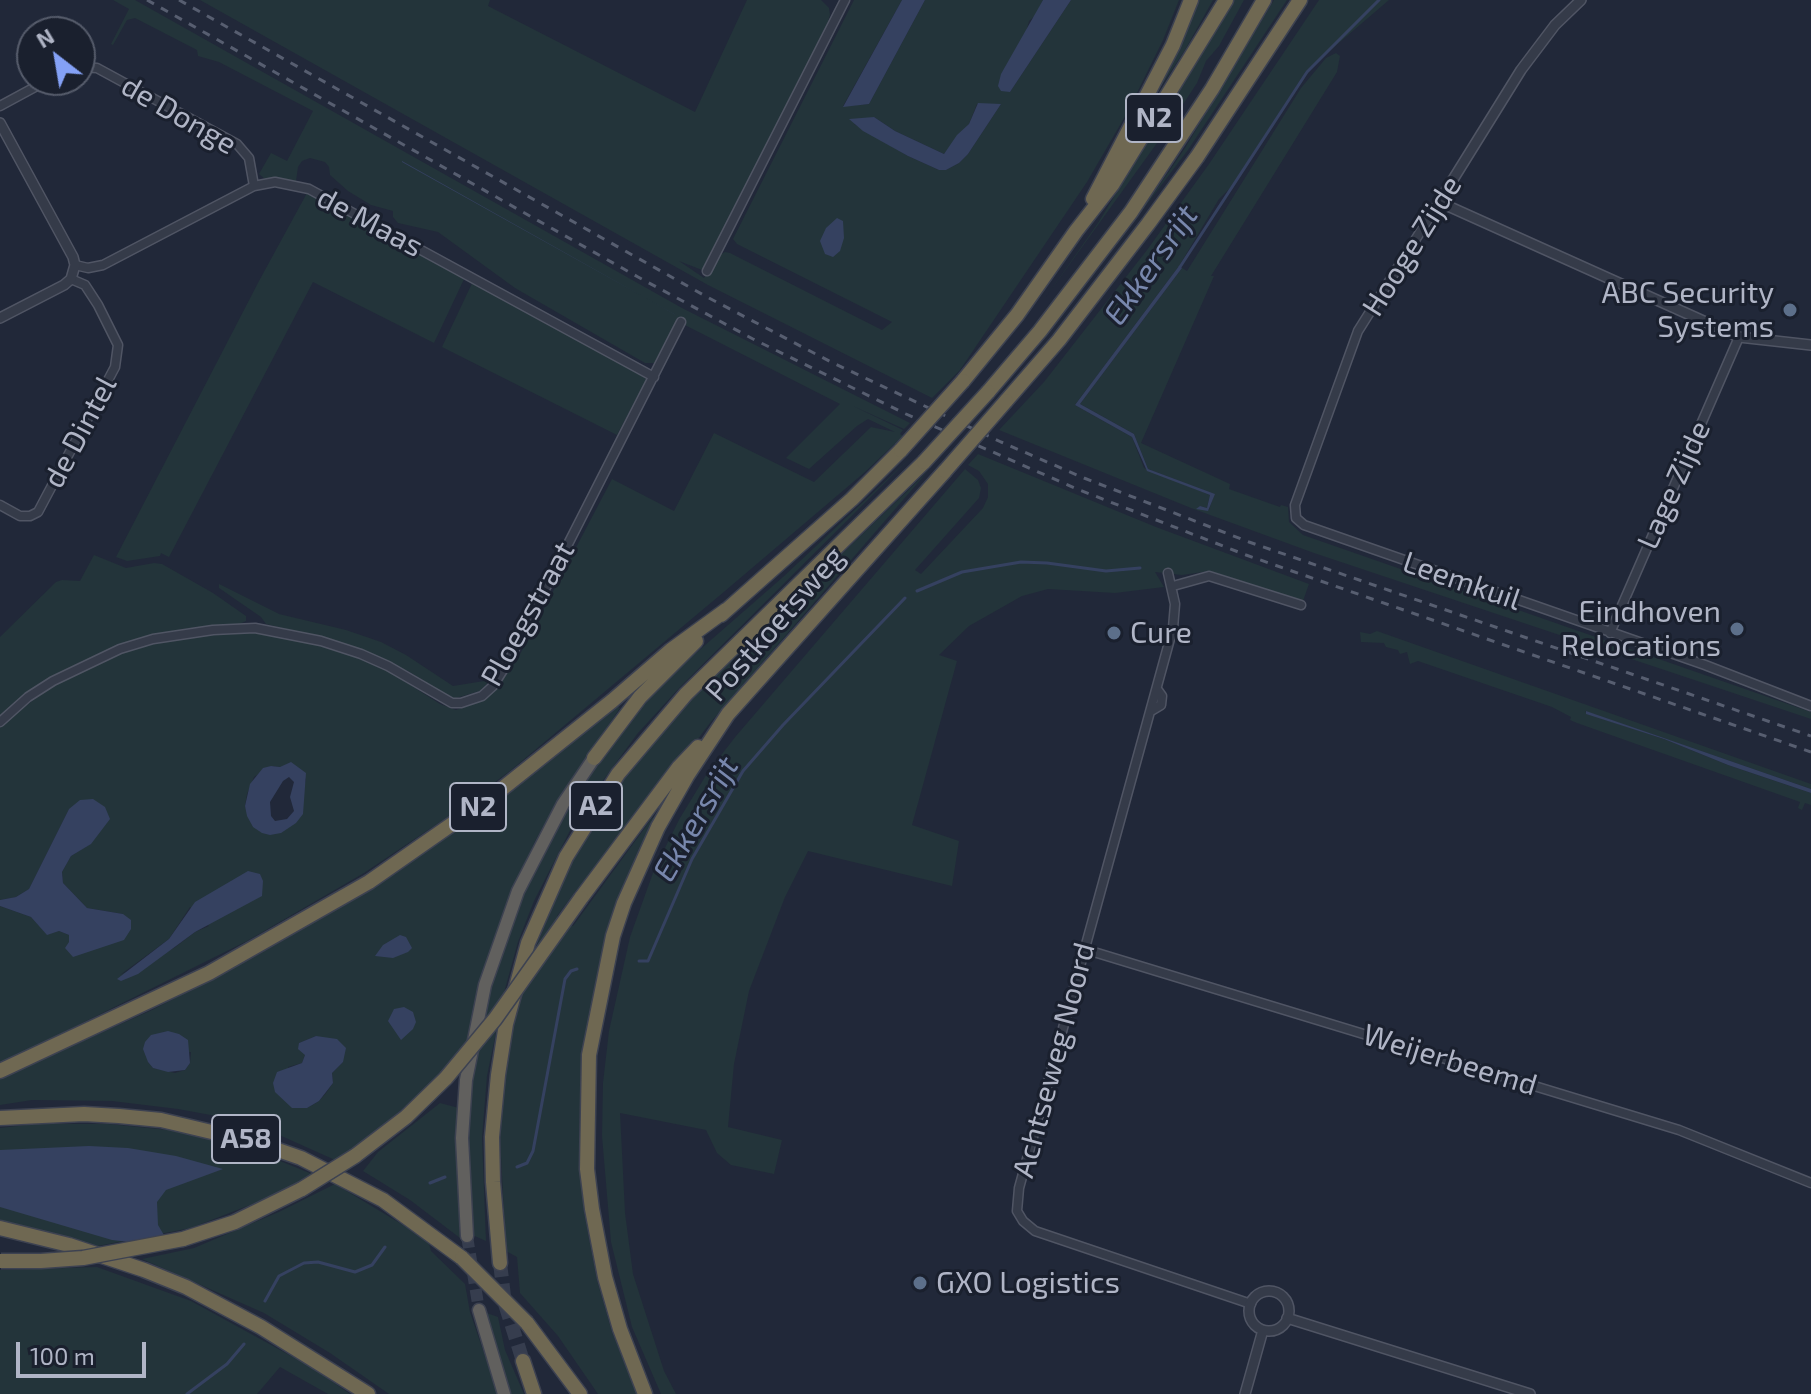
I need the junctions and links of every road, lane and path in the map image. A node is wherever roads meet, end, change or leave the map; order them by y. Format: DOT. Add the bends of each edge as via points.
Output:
graph roads {
  1 [pos="845,0"];
  2 [pos="1191,0"];
  3 [pos="1226,0"];
  4 [pos="1258,0"];
  5 [pos="1264,0"];
  6 [pos="1300,0"];
  7 [pos="1581,0"];
  8 [pos="1248,28"];
  9 [pos="96,68"];
  10 [pos="18,96"];
  11 [pos="0,106"];
  12 [pos="0,123"];
  13 [pos="254,186"];
  14 [pos="1439,202"];
  15 [pos="1076,231"];
  16 [pos="721,245"];
  17 [pos="731,250"];
  18 [pos="75,265"];
  19 [pos="707,271"];
  20 [pos="71,279"];
  21 [pos="0,318"];
  22 [pos="681,322"];
  23 [pos="1739,337"];
  24 [pos="1811,345"];
  25 [pos="654,377"];
  26 [pos="0,505"];
  27 [pos="1296,518"];
  28 [pos="1168,573"];
  29 [pos="1173,586"];
  30 [pos="1301,605"];
  31 [pos="726,610"];
  32 [pos="1610,633"];
  33 [pos="1811,706"];
  34 [pos="728,714"];
  35 [pos="0,722"];
  36 [pos="594,758"];
  37 [pos="1084,949"];
  38 [pos="0,1071"];
  39 [pos="0,1118"];
  40 [pos="1811,1183"];
  41 [pos="0,1228"];
  42 [pos="467,1236"];
  43 [pos="0,1261"];
  44 [pos="500,1263"];
  45 [pos="1251,1304"];
  46 [pos="479,1310"];
  47 [pos="1287,1318"];
  48 [pos="1263,1330"];
  49 [pos="523,1361"];
  50 [pos="368,1394"];
  51 [pos="504,1394"];
  52 [pos="534,1394"];
  53 [pos="580,1394"];
  54 [pos="645,1394"];
  55 [pos="1245,1394"];
  56 [pos="1530,1394"];
  1 -- 16 [label="street"];
  2 -- 15 [label="highway"];
  3 -- 15 [label="highway, Postkoetsweg / N2" via="1112,185"];
  4 -- 8 [label="highway, Postkoetsweg"];
  5 -- 8 [label="highway, Postkoetsweg / A2"];
  6 -- 34 [label="highway, Postkoetsweg / A2, bridge" via="1197,157 1059,340"];
  7 -- 14 [label="street, Hooge Zijde" via="1521,70"];
  8 -- 44 [label="highway, Postkoetsweg / A2, bridge" via="1131,212 1049,320 924,462 665,717 618,774 566,857 528,943 504,1037 492,1137"];
  9 -- 13 [label="street, de Donge" via="237,144 249,158"];
  10 -- 11 [label="street"];
  12 -- 18 [label="street"];
  13 -- 18 [label="street, de Maas" via="103,265"];
  13 -- 25 [label="street, de Maas" via="275,182 331,199"];
  14 -- 23 [label="street"];
  14 -- 27 [label="street, Hooge Zijde" via="1358,331 1295,505"];
  15 -- 31 [label="highway, Postkoetsweg / N2, bridge" via="1017,315 901,450"];
  16 -- 17 [label="street"];
  16 -- 19 [label="street"];
  18 -- 20 [label="street"];
  20 -- 21 [label="street"];
  20 -- 26 [label="street, de Dintel" via="85,285 118,345 115,367 38,512 20,516"];
  22 -- 25 [label="street, Ploegstraat"];
  23 -- 24 [label="street"];
  23 -- 32 [label="street, Lage Zijde"];
  25 -- 35 [label="street, Ploegstraat" via="508,662 482,696 452,703 388,666 321,641 263,629 213,630 120,649 53,681"];
  27 -- 32 [label="street, Leemkuil"];
  28 -- 29 [label="street, Achtseweg Noord"];
  29 -- 30 [label="street" via="1209,576"];
  29 -- 37 [label="street, Achtseweg Noord" via="1175,615 1157,689"];
  31 -- 36 [label="highway, Postkoetsweg / N2" via="640,697"];
  31 -- 38 [label="highway, N2" via="498,792 369,882 209,973"];
  32 -- 33 [label="street, Leemkuil"];
  34 -- 43 [label="highway, A58, bridge" via="679,767 446,1078 355,1156 235,1222 183,1239 83,1258"];
  34 -- 54 [label="highway, Postkoetsweg / A2" via="665,815 624,903 589,1055 587,1169 592,1209 616,1316"];
  36 -- 42 [label="highway, Postkoetsweg / N2" via="563,804 518,891 485,985 466,1080 462,1138"];
  37 -- 40 [label="street, Weijerbeemd" via="1679,1130"];
  37 -- 45 [label="street, Achtseweg Noord" via="1017,1211 1035,1231"];
  39 -- 53 [label="highway, A58, bridge" via="84,1114 161,1120 301,1158 383,1200 462,1258 527,1323"];
  41 -- 50 [label="highway" via="69,1245 186,1287"];
  45 -- 47 [label="street" via="1266,1292 1279,1295 1288,1305"];
  45 -- 48 [label="street" via="1250,1317"];
  46 -- 51 [label="highway"];
  47 -- 48 [label="street" via="1280,1328"];
  47 -- 56 [label="street"];
  48 -- 55 [label="street"];
  49 -- 52 [label="highway"];
}
